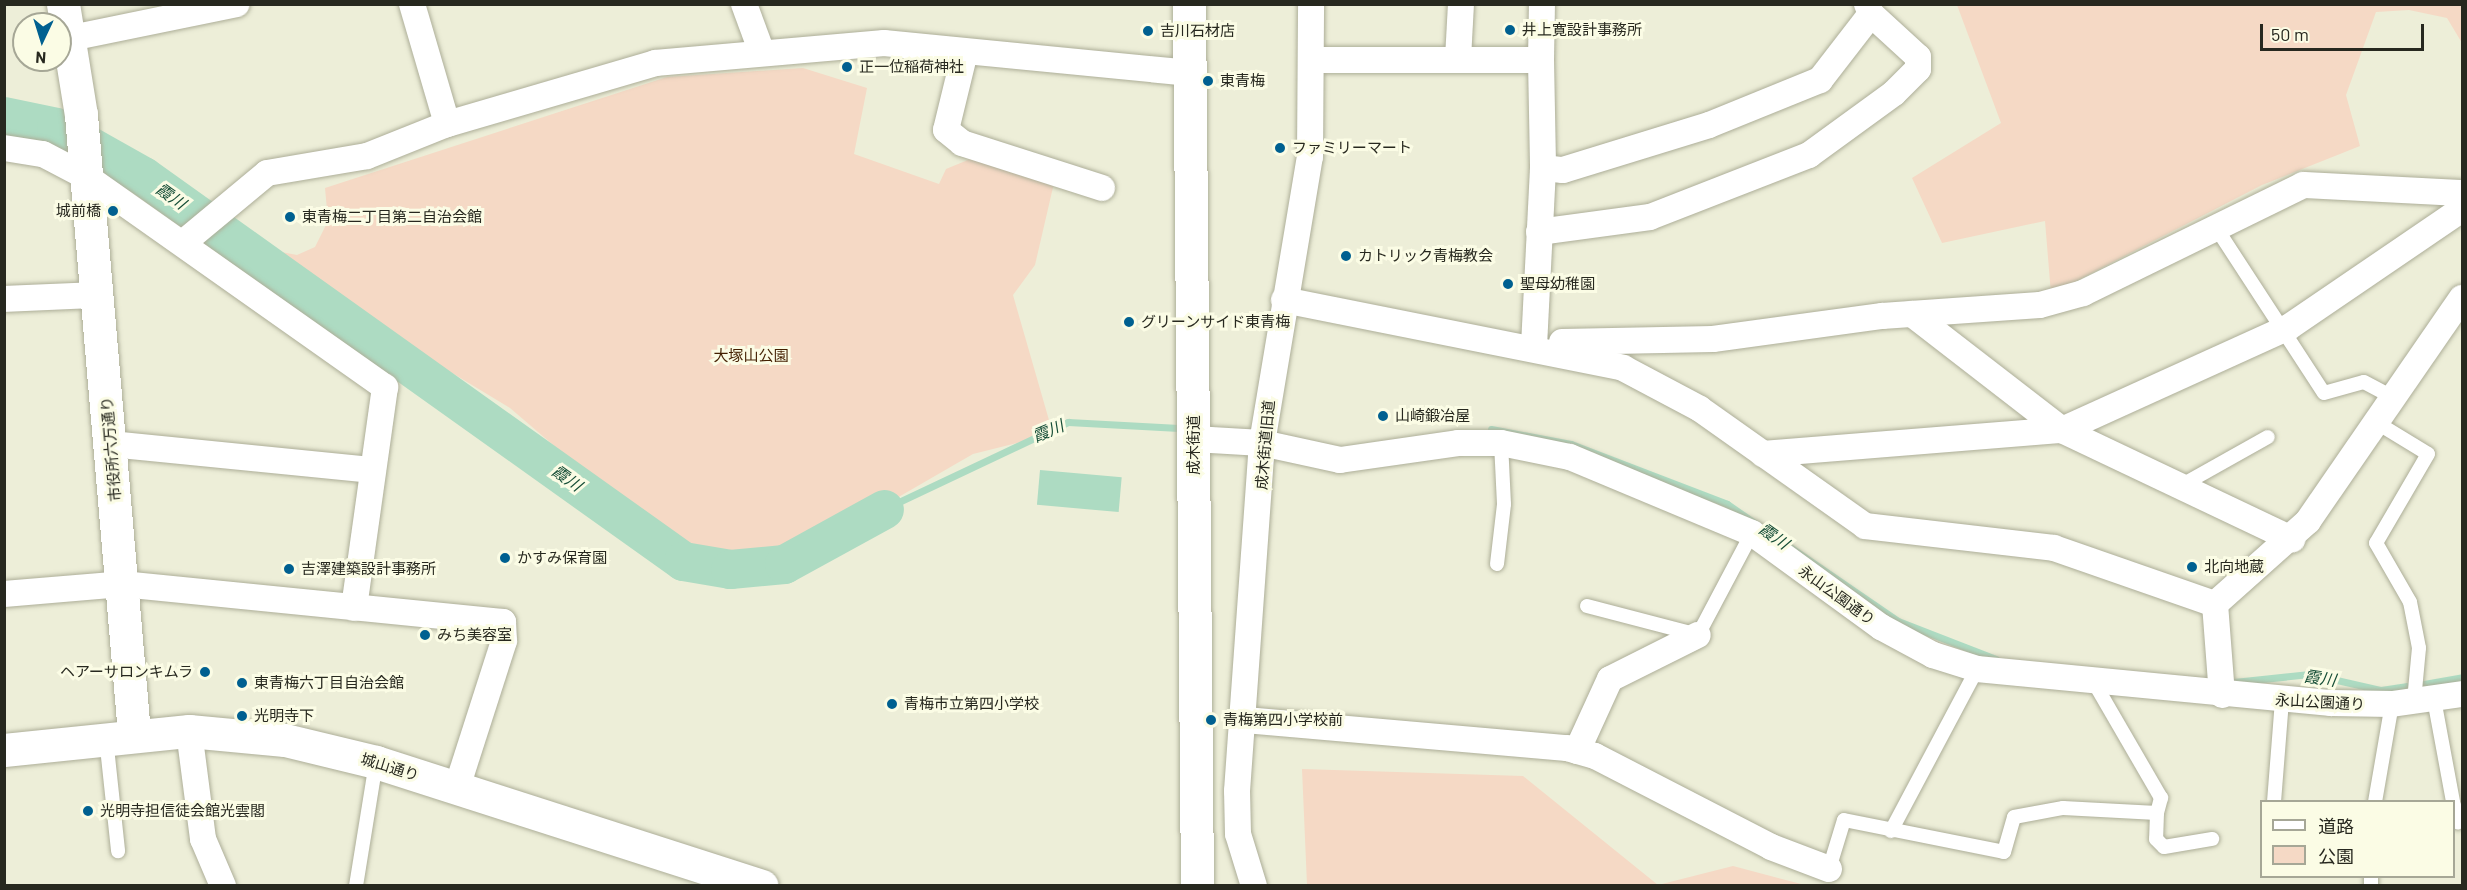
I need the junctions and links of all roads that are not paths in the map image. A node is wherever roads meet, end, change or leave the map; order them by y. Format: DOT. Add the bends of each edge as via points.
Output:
graph roads {
  1 [pos="237,4"];
  2 [pos="412,4"];
  3 [pos="744,4"];
  4 [pos="1190,4"];
  5 [pos="1311,4"];
  6 [pos="1461,4"];
  7 [pos="1542,4"];
  8 [pos="197,9"];
  9 [pos="1869,9"];
  10 [pos="72,38"];
  11 [pos="72,46"];
  12 [pos="761,50"];
  13 [pos="965,51"];
  14 [pos="1458,59"];
  15 [pos="1311,60"];
  16 [pos="1541,60"];
  17 [pos="1191,73"];
  18 [pos="447,124"];
  19 [pos="4,148"];
  20 [pos="1543,168"];
  21 [pos="87,170"];
  22 [pos="1102,188"];
  23 [pos="2463,193"];
  24 [pos="2463,209"];
  25 [pos="2216,226"];
  26 [pos="1539,232"];
  27 [pos="188,238"];
  28 [pos="97,295"];
  29 [pos="2463,298"];
  30 [pos="4,299"];
  31 [pos="1284,300"];
  32 [pos="1912,314"];
  33 [pos="2282,330"];
  34 [pos="1534,343"];
  35 [pos="2392,397"];
  36 [pos="2374,421"];
  37 [pos="2062,430"];
  38 [pos="2268,437"];
  39 [pos="1194,439"];
  40 [pos="1262,442"];
  41 [pos="1501,443"];
  42 [pos="111,444"];
  43 [pos="1763,454"];
  44 [pos="373,471"];
  45 [pos="2177,488"];
  46 [pos="1752,533"];
  47 [pos="2292,539"];
  48 [pos="1497,564"];
  49 [pos="122,575"];
  50 [pos="4,594"];
  51 [pos="355,601"];
  52 [pos="2215,604"];
  53 [pos="1587,606"];
  54 [pos="1698,635"];
  55 [pos="1977,669"];
  56 [pos="2095,684"];
  57 [pos="2463,694"];
  58 [pos="2222,695"];
  59 [pos="2282,700"];
  60 [pos="2413,701"];
  61 [pos="1245,720"];
  62 [pos="189,731"];
  63 [pos="120,735"];
  64 [pos="4,750"];
  65 [pos="1577,751"];
  66 [pos="376,762"];
  67 [pos="2448,783"];
  68 [pos="457,787"];
  69 [pos="2274,800"];
  70 [pos="2375,800"];
  71 [pos="2443,800"];
  72 [pos="2452,800"];
  73 [pos="2455,811"];
  74 [pos="2157,813"];
  75 [pos="2458,823"];
  76 [pos="1891,831"];
  77 [pos="2212,839"];
  78 [pos="118,851"];
  79 [pos="1829,868"];
  80 [pos="223,885"];
  81 [pos="356,885"];
  82 [pos="762,885"];
  83 [pos="1197,885"];
  84 [pos="1254,885"];
  1 -- 8 [label="street"];
  2 -- 18 [label="street"];
  3 -- 12 [label="street"];
  4 -- 17 [label="street, 成木街道"];
  5 -- 15 [label="street, 成木街道旧道"];
  6 -- 14 [label="street"];
  7 -- 16 [label="street"];
  8 -- 10 [label="street"];
  9 -- 20 [label="street" via="1820,80 1629,153 1583,167"];
  9 -- 26 [label="street" via="1918,57 1918,69 1894,93 1809,155 1650,217"];
  11 -- 21 [label="street"];
  12 -- 13 [label="street" via="823,52 884,43"];
  12 -- 18 [label="street" via="655,63"];
  13 -- 17 [label="street"];
  13 -- 22 [label="street" via="946,130 962,143"];
  14 -- 15 [label="street"];
  14 -- 16 [label="street"];
  15 -- 31 [label="street, 成木街道旧道" via="1310,157"];
  16 -- 20 [label="street"];
  17 -- 39 [label="street, 成木街道"];
  18 -- 27 [label="street" via="339,164 267,173"];
  19 -- 21 [label="street" via="43,154"];
  20 -- 26 [label="street"];
  21 -- 27 [label="street"];
  21 -- 28 [label="street, 市役所六万通り"];
  23 -- 25 [label="street" via="2303,185"];
  24 -- 33 [label="street" via="2331,303"];
  25 -- 32 [label="street" via="2169,254 2054,303"];
  25 -- 33 [label="lane"];
  26 -- 34 [label="street"];
  27 -- 44 [label="street" via="385,387"];
  28 -- 30 [label="street"];
  28 -- 42 [label="street, 市役所六万通り"];
  29 -- 35 [label="street"];
  31 -- 34 [label="street"];
  31 -- 40 [label="street, 成木街道旧道"];
  32 -- 34 [label="street" via="1713,339"];
  32 -- 37 [label="street"];
  33 -- 35 [label="lane" via="2324,393 2364,382"];
  33 -- 37 [label="street"];
  34 -- 43 [label="street" via="1654,381"];
  35 -- 36 [label="street"];
  36 -- 47 [label="street"];
  36 -- 60 [label="lane" via="2427,454 2376,543 2410,602 2419,648"];
  37 -- 43 [label="street"];
  37 -- 45 [label="street"];
  38 -- 45 [label="lane"];
  39 -- 40 [label="street, 永山公園通り"];
  39 -- 83 [label="street, 成木街道"];
  40 -- 41 [label="street, 永山公園通り" via="1340,460 1458,443"];
  40 -- 61 [label="street, 成木街道旧道"];
  41 -- 46 [label="street, 永山公園通り" via="1600,468"];
  41 -- 48 [label="lane" via="1504,504"];
  42 -- 44 [label="street"];
  42 -- 49 [label="street, 市役所六万通り"];
  43 -- 52 [label="street" via="1865,526 2054,548"];
  44 -- 51 [label="street"];
  45 -- 47 [label="street"];
  46 -- 54 [label="lane"];
  46 -- 55 [label="street, 永山公園通り" via="1881,627 1934,655"];
  47 -- 52 [label="street"];
  49 -- 50 [label="street"];
  49 -- 51 [label="street"];
  49 -- 63 [label="street, 市役所六万通り"];
  51 -- 68 [label="street" via="503,622 504,640"];
  52 -- 58 [label="street"];
  53 -- 54 [label="lane"];
  54 -- 65 [label="street" via="1610,679"];
  55 -- 56 [label="street, 永山公園通り"];
  55 -- 76 [label="lane"];
  56 -- 58 [label="street, 永山公園通り"];
  56 -- 74 [label="lane" via="2161,798"];
  57 -- 60 [label="street, 永山公園通り"];
  58 -- 59 [label="street, 永山公園通り"];
  59 -- 60 [label="street, 永山公園通り"];
  59 -- 69 [label="lane"];
  60 -- 67 [label="lane"];
  60 -- 70 [label="lane"];
  61 -- 65 [label="street"];
  61 -- 84 [label="street, 成木街道旧道" via="1238,834"];
  62 -- 63 [label="street, 城山通り"];
  62 -- 66 [label="street, 城山通り" via="285,740"];
  62 -- 80 [label="street" via="203,839"];
  63 -- 64 [label="street, 城山通り"];
  63 -- 78 [label="lane"];
  65 -- 79 [label="street" via="1771,847"];
  66 -- 68 [label="street, 城山通り"];
  66 -- 81 [label="lane"];
  67 -- 71 [label="lane"];
  67 -- 72 [label="lane"];
  68 -- 82 [label="street, 城山通り"];
  73 -- 75 [label="lane"];
  74 -- 76 [label="lane" via="2063,808 2014,817 2004,852"];
  74 -- 77 [label="lane" via="2156,839 2164,847"];
  76 -- 79 [label="lane" via="1844,820"];
}
